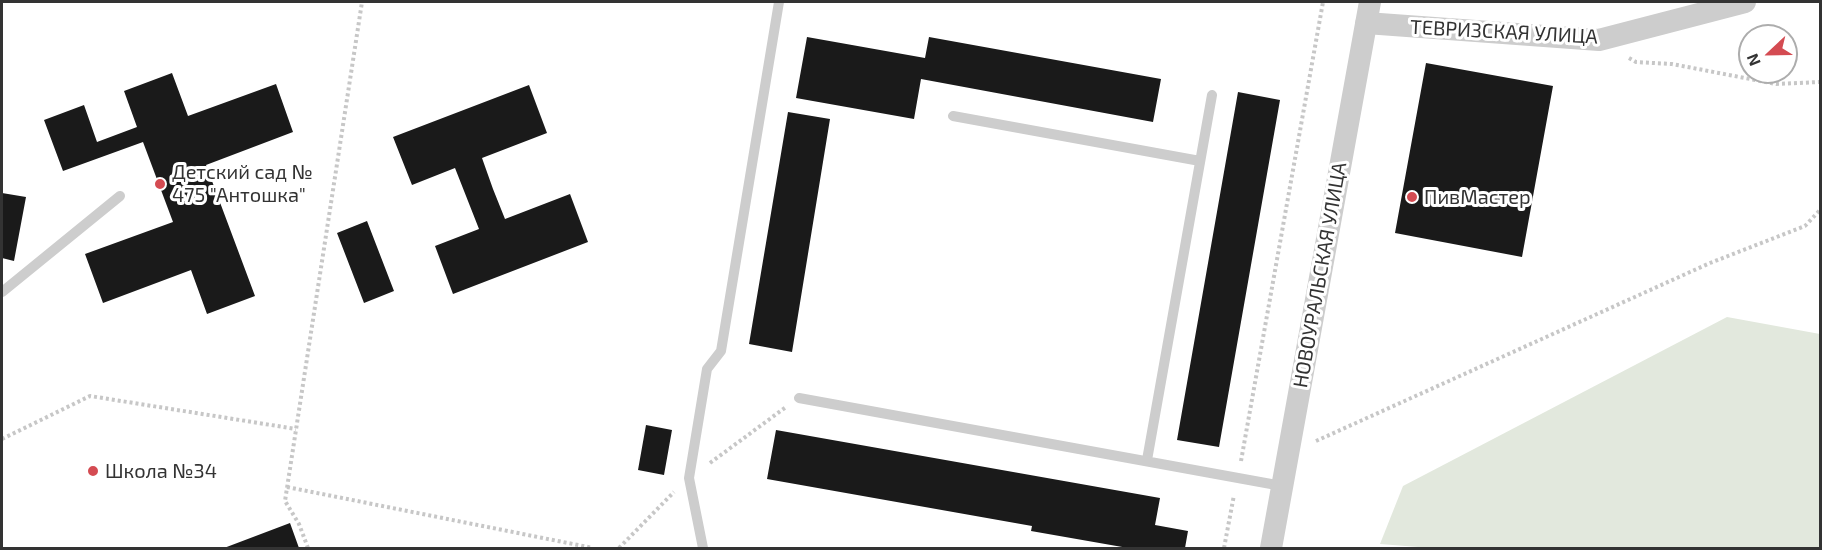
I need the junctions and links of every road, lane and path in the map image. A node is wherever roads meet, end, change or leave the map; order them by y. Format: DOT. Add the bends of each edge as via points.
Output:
graph roads {
  1 [pos="362,2"];
  2 [pos="779,2"];
  3 [pos="1323,2"];
  4 [pos="1745,2"];
  5 [pos="1368,12"];
  6 [pos="1599,40"];
  7 [pos="1821,82"];
  8 [pos="1212,95"];
  9 [pos="953,116"];
  10 [pos="1200,161"];
  11 [pos="120,196"];
  12 [pos="1821,210"];
  13 [pos="2,292"];
  14 [pos="799,398"];
  15 [pos="296,429"];
  16 [pos="2,440"];
  17 [pos="1288,454"];
  18 [pos="1147,460"];
  19 [pos="1238,476"];
  20 [pos="1282,486"];
  21 [pos="287,488"];
  22 [pos="308,549"];
  23 [pos="593,549"];
  24 [pos="703,549"];
  25 [pos="1224,549"];
  26 [pos="1271,549"];
  1 -- 15 [label="path"];
  2 -- 24 [label="lane" via="721,351 707,369 689,478"];
  3 -- 19 [label="path"];
  4 -- 6 [label="street, ТЕВРИЗСКАЯ УЛИЦА"];
  5 -- 6 [label="street, ТЕВРИЗСКАЯ УЛИЦА"];
  5 -- 17 [label="street, НОВОУРАЛЬСКАЯ УЛИЦА"];
  6 -- 7 [label="path" via="1636,62 1672,64 1776,84"];
  8 -- 10 [label="lane"];
  9 -- 10 [label="lane"];
  10 -- 18 [label="lane"];
  11 -- 13 [label="lane"];
  12 -- 17 [label="path" via="1805,225 1710,263"];
  14 -- 18 [label="lane"];
  15 -- 16 [label="path" via="90,396"];
  15 -- 21 [label="path"];
  17 -- 20 [label="street, НОВОУРАЛЬСКАЯ УЛИЦА"];
  18 -- 19 [label="lane"];
  19 -- 20 [label="lane"];
  19 -- 25 [label="path"];
  20 -- 26 [label="street, НОВОУРАЛЬСКАЯ УЛИЦА"];
  21 -- 22 [label="path" via="285,501"];
  21 -- 23 [label="path"];
}
